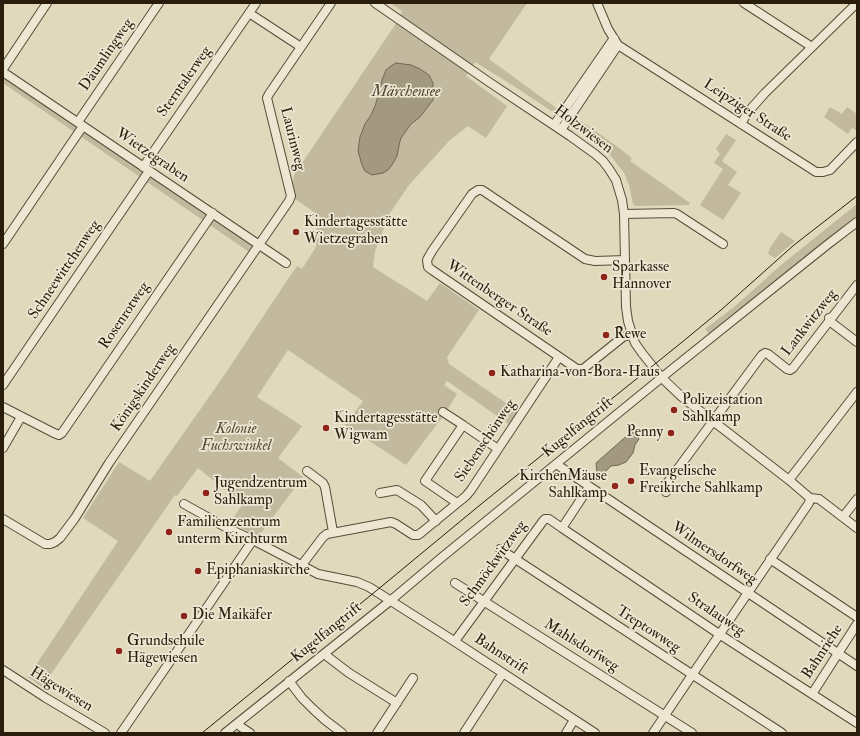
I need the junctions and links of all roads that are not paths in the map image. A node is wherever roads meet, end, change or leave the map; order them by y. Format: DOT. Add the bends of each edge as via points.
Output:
graph roads {
  1 [pos="47,3"];
  2 [pos="159,3"];
  3 [pos="256,3"];
  4 [pos="331,3"];
  5 [pos="375,3"];
  6 [pos="597,3"];
  7 [pos="744,3"];
  8 [pos="857,3"];
  9 [pos="249,13"];
  10 [pos="616,42"];
  11 [pos="301,47"];
  12 [pos="812,47"];
  13 [pos="3,69"];
  14 [pos="3,72"];
  15 [pos="80,124"];
  16 [pos="741,124"];
  17 [pos="557,127"];
  18 [pos="857,142"];
  19 [pos="146,168"];
  20 [pos="213,213"];
  21 [pos="624,214"];
  22 [pos="857,222"];
  23 [pos="3,244"];
  24 [pos="259,244"];
  25 [pos="723,244"];
  26 [pos="625,260"];
  27 [pos="286,263"];
  28 [pos="857,285"];
  29 [pos="830,319"];
  30 [pos="632,334"];
  31 [pos="857,342"];
  32 [pos="560,357"];
  33 [pos="662,378"];
  34 [pos="3,385"];
  35 [pos="857,392"];
  36 [pos="3,408"];
  37 [pos="443,412"];
  38 [pos="21,416"];
  39 [pos="713,421"];
  40 [pos="463,425"];
  41 [pos="3,448"];
  42 [pos="498,449"];
  43 [pos="556,464"];
  44 [pos="307,471"];
  45 [pos="789,480"];
  46 [pos="589,487"];
  47 [pos="666,492"];
  48 [pos="380,493"];
  49 [pos="810,498"];
  50 [pos="857,498"];
  51 [pos="457,503"];
  52 [pos="184,504"];
  53 [pos="843,517"];
  54 [pos="3,519"];
  55 [pos="436,521"];
  56 [pos="562,528"];
  57 [pos="857,528"];
  58 [pos="333,532"];
  59 [pos="253,540"];
  60 [pos="500,549"];
  61 [pos="515,559"];
  62 [pos="770,559"];
  63 [pos="301,566"];
  64 [pos="456,583"];
  65 [pos="748,593"];
  66 [pos="390,600"];
  67 [pos="485,601"];
  68 [pos="857,617"];
  69 [pos="857,624"];
  70 [pos="719,634"];
  71 [pos="455,641"];
  72 [pos="325,653"];
  73 [pos="838,654"];
  74 [pos="857,666"];
  75 [pos="503,673"];
  76 [pos="4,674"];
  77 [pos="692,675"];
  78 [pos="413,678"];
  79 [pos="290,681"];
  80 [pos="812,694"];
  81 [pos="397,703"];
  82 [pos="665,716"];
  83 [pos="574,720"];
  84 [pos="238,723"];
  85 [pos="857,724"];
  86 [pos="105,733"];
  87 [pos="121,733"];
  88 [pos="225,733"];
  89 [pos="250,733"];
  90 [pos="342,733"];
  91 [pos="377,733"];
  92 [pos="464,733"];
  93 [pos="566,733"];
  94 [pos="595,733"];
  95 [pos="653,733"];
  96 [pos="692,733"];
  97 [pos="782,733"];
  1 -- 13 [label="street"];
  2 -- 15 [label="street, Däumlingweg"];
  3 -- 9 [label="street, Sterntalerweg"];
  4 -- 11 [label="street, Laurinweg"];
  5 -- 17 [label="street, Holzwiesen"];
  6 -- 10 [label="street"];
  7 -- 12 [label="street"];
  8 -- 12 [label="street"];
  9 -- 11 [label="street"];
  9 -- 19 [label="street, Sterntalerweg"];
  10 -- 16 [label="street, Leipziger Straße"];
  10 -- 17 [label="street"];
  11 -- 24 [label="street, Laurinweg" via="268,98 291,196"];
  12 -- 16 [label="street" via="765,93"];
  14 -- 15 [label="street, Wietzegraben"];
  15 -- 19 [label="street, Wietzegraben"];
  15 -- 23 [label="street, Däumlingweg"];
  16 -- 18 [label="street, Leipziger Straße" via="816,172 830,170"];
  17 -- 21 [label="street, Holzwiesen" via="595,154 609,169 620,191"];
  19 -- 20 [label="street, Wietzegraben"];
  19 -- 34 [label="street, Schneewittchenweg"];
  20 -- 24 [label="street, Wietzegraben"];
  20 -- 38 [label="street, Rosenrotweg" via="62,432 59,435"];
  21 -- 25 [label="street" via="674,212"];
  21 -- 26 [label="street, Holzwiesen"];
  22 -- 33 [label="street, Kugelfangtrift"];
  24 -- 27 [label="street, Wietzegraben"];
  24 -- 54 [label="street, Königskinderweg" via="60,538 45,544"];
  26 -- 30 [label="street, Holzwiesen" via="626,307"];
  26 -- 32 [label="street, Wittenberger Straße" via="585,259 482,190 472,194 429,256 428,267"];
  28 -- 29 [label="street, Lankwitzweg"];
  29 -- 31 [label="street"];
  29 -- 39 [label="street, Lankwitzweg" via="793,368 787,368 768,354 762,355"];
  30 -- 32 [label="street, Wittenberger Straße" via="583,369 577,369"];
  30 -- 33 [label="street, Holzwiesen" via="642,354"];
  32 -- 42 [label="street, Siebenschönweg"];
  33 -- 39 [label="street, Holzwiesen"];
  33 -- 43 [label="street, Kugelfangtrift"];
  35 -- 45 [label="street"];
  36 -- 38 [label="street"];
  37 -- 40 [label="street"];
  38 -- 41 [label="street"];
  39 -- 45 [label="street, Holzwiesen"];
  39 -- 47 [label="street, Lankwitzweg" via="668,482"];
  40 -- 42 [label="street"];
  40 -- 51 [label="street" via="425,481"];
  42 -- 51 [label="street, Siebenschönweg" via="471,490"];
  43 -- 46 [label="street, Wilmersdorfweg"];
  43 -- 66 [label="street, Kugelfangtrift"];
  44 -- 58 [label="street" via="325,487"];
  45 -- 49 [label="street, Holzwiesen"];
  46 -- 56 [label="street"];
  46 -- 65 [label="street, Wilmersdorfweg"];
  48 -- 55 [label="street" via="397,490 421,505"];
  49 -- 53 [label="street, Holzwiesen" via="819,499"];
  49 -- 62 [label="street"];
  50 -- 53 [label="street"];
  51 -- 55 [label="street, Siebenschönweg"];
  52 -- 59 [label="street"];
  53 -- 57 [label="street, Holzwiesen"];
  55 -- 58 [label="street, Siebenschönweg" via="418,535 413,535 391,522"];
  56 -- 61 [label="street, Schmöckwitzweg" via="545,519"];
  56 -- 70 [label="street, Stralauweg"];
  58 -- 63 [label="street, Siebenschönweg" via="322,537"];
  59 -- 63 [label="street"];
  59 -- 87 [label="street"];
  60 -- 61 [label="street, Treptowweg"];
  61 -- 67 [label="street, Schmöckwitzweg"];
  61 -- 77 [label="street, Treptowweg"];
  62 -- 65 [label="street"];
  62 -- 68 [label="street"];
  63 -- 66 [label="street" via="318,574 364,584"];
  64 -- 67 [label="street, Mahlsdorfweg"];
  65 -- 70 [label="street"];
  65 -- 73 [label="street, Wilmersdorfweg"];
  66 -- 71 [label="street, Bahnstrift"];
  66 -- 72 [label="street, Kugelfangtrift"];
  67 -- 71 [label="street, Schmöckwitzweg"];
  67 -- 82 [label="street, Mahlsdorfweg"];
  69 -- 73 [label="street, Bahnriehe"];
  70 -- 77 [label="street"];
  70 -- 80 [label="street, Stralauweg"];
  71 -- 75 [label="street, Bahnstrift"];
  72 -- 79 [label="street, Kugelfangtrift"];
  72 -- 81 [label="street" via="349,673"];
  73 -- 74 [label="street, Wilmersdorfweg"];
  73 -- 80 [label="street, Bahnriehe"];
  75 -- 83 [label="street, Bahnstrift"];
  75 -- 92 [label="street"];
  76 -- 86 [label="street, Hägewiesen"];
  77 -- 82 [label="street"];
  77 -- 97 [label="street, Treptowweg"];
  78 -- 81 [label="street"];
  79 -- 84 [label="street, Kugelfangtrift"];
  79 -- 90 [label="street" via="313,709"];
  80 -- 85 [label="street, Stralauweg"];
  81 -- 91 [label="street"];
  82 -- 95 [label="street"];
  82 -- 96 [label="street, Mahlsdorfweg"];
  83 -- 93 [label="street"];
  83 -- 94 [label="street, Bahnstrift"];
  84 -- 88 [label="street, Kugelfangtrift"];
  84 -- 89 [label="street"];
}
